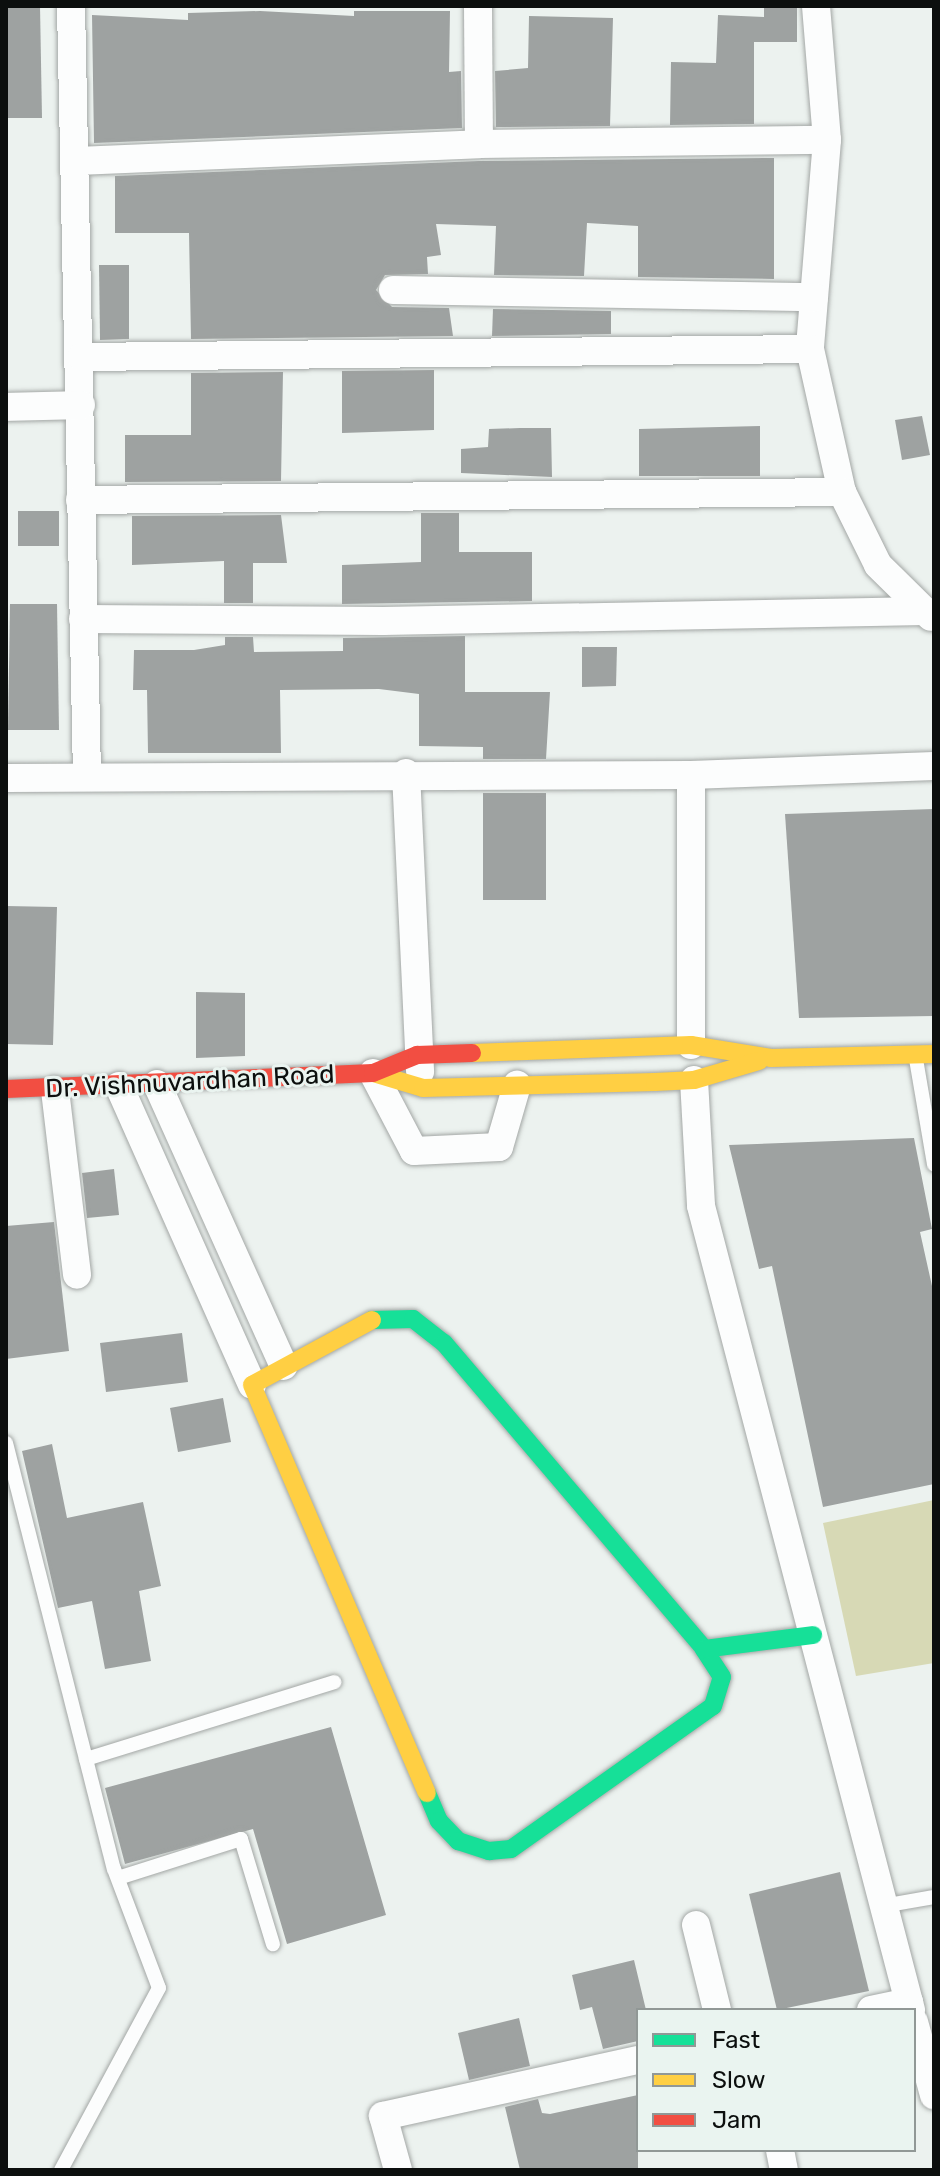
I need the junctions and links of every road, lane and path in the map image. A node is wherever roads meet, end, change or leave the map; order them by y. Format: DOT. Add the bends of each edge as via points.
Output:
graph roads {
  1 [pos="71,6"];
  2 [pos="478,6"];
  3 [pos="816,6"];
  4 [pos="827,140"];
  5 [pos="479,144"];
  6 [pos="77,161"];
  7 [pos="393,290"];
  8 [pos="814,297"];
  9 [pos="810,349"];
  10 [pos="82,357"];
  11 [pos="81,405"];
  12 [pos="6,407"];
  13 [pos="842,492"];
  14 [pos="80,500"];
  15 [pos="929,616"];
  16 [pos="83,619"];
  17 [pos="934,766"];
  18 [pos="406,773"];
  19 [pos="87,774"];
  20 [pos="691,775"];
  21 [pos="6,778"];
  22 [pos="691,1045"];
  23 [pos="925,1054"];
  24 [pos="417,1055"];
  25 [pos="771,1058"];
  26 [pos="373,1073"];
  27 [pos="694,1080"];
  28 [pos="157,1084"];
  29 [pos="517,1085"];
  30 [pos="119,1086"];
  31 [pos="423,1088"];
  32 [pos="6,1089"];
  33 [pos="55,1090"];
  34 [pos="934,1164"];
  35 [pos="77,1275"];
  36 [pos="284,1366"];
  37 [pos="252,1385"];
  38 [pos="6,1443"];
  39 [pos="813,1635"];
  40 [pos="704,1649"];
  41 [pos="334,1682"];
  42 [pos="86,1759"];
  43 [pos="118,1878"];
  44 [pos="934,1897"];
  45 [pos="883,1906"];
  46 [pos="696,1925"];
  47 [pos="273,1944"];
  48 [pos="717,2008"];
  49 [pos="910,2008"];
  50 [pos="916,2029"];
  51 [pos="636,2060"];
  52 [pos="934,2095"];
  53 [pos="61,2170"];
  54 [pos="398,2170"];
  1 -- 6 [label="street"];
  2 -- 5 [label="street"];
  3 -- 4 [label="street"];
  4 -- 5 [label="street"];
  4 -- 8 [label="street"];
  5 -- 6 [label="street"];
  6 -- 10 [label="street"];
  7 -- 8 [label="street"];
  8 -- 9 [label="street"];
  9 -- 10 [label="street"];
  9 -- 13 [label="street"];
  10 -- 11 [label="street"];
  11 -- 12 [label="street"];
  11 -- 14 [label="street"];
  13 -- 14 [label="street"];
  13 -- 15 [label="street" via="878,565"];
  14 -- 16 [label="street"];
  15 -- 16 [label="street"];
  16 -- 19 [label="street"];
  17 -- 20 [label="street"];
  18 -- 19 [label="street"];
  18 -- 20 [label="street"];
  18 -- 24 [label="street"];
  19 -- 21 [label="street"];
  20 -- 22 [label="street"];
  22 -- 24 [label="street, Dr. Vishnuvardhan Road"];
  22 -- 25 [label="street, Dr. Vishnuvardhan Road"];
  23 -- 25 [label="street, Dr. Vishnuvardhan Road"];
  23 -- 34 [label="lane"];
  24 -- 26 [label="street, Dr. Vishnuvardhan Road"];
  24 -- 31 [label="street"];
  25 -- 27 [label="street, Dr. Vishnuvardhan Road"];
  26 -- 28 [label="street, Dr. Vishnuvardhan Road"];
  26 -- 29 [label="street" via="414,1151 499,1147"];
  26 -- 31 [label="street, Dr. Vishnuvardhan Road"];
  27 -- 29 [label="street, Dr. Vishnuvardhan Road"];
  27 -- 39 [label="street" via="701,1206"];
  28 -- 30 [label="street, Dr. Vishnuvardhan Road"];
  28 -- 36 [label="street"];
  29 -- 31 [label="street, Dr. Vishnuvardhan Road"];
  30 -- 33 [label="street, Dr. Vishnuvardhan Road"];
  30 -- 37 [label="street"];
  32 -- 33 [label="street, Dr. Vishnuvardhan Road"];
  33 -- 35 [label="street"];
  36 -- 37 [label="street"];
  36 -- 40 [label="street" via="369,1320 413,1319 444,1343"];
  37 -- 40 [label="street" via="439,1821 458,1841 489,1851 511,1849 713,1706 722,1677"];
  38 -- 42 [label="lane"];
  39 -- 40 [label="street"];
  39 -- 45 [label="street"];
  41 -- 42 [label="lane"];
  42 -- 43 [label="lane"];
  43 -- 47 [label="lane" via="241,1839"];
  43 -- 53 [label="lane" via="159,1988"];
  44 -- 45 [label="lane"];
  45 -- 49 [label="street"];
  46 -- 48 [label="street"];
  50 -- 52 [label="street"];
  51 -- 54 [label="street" via="383,2116"];
}
